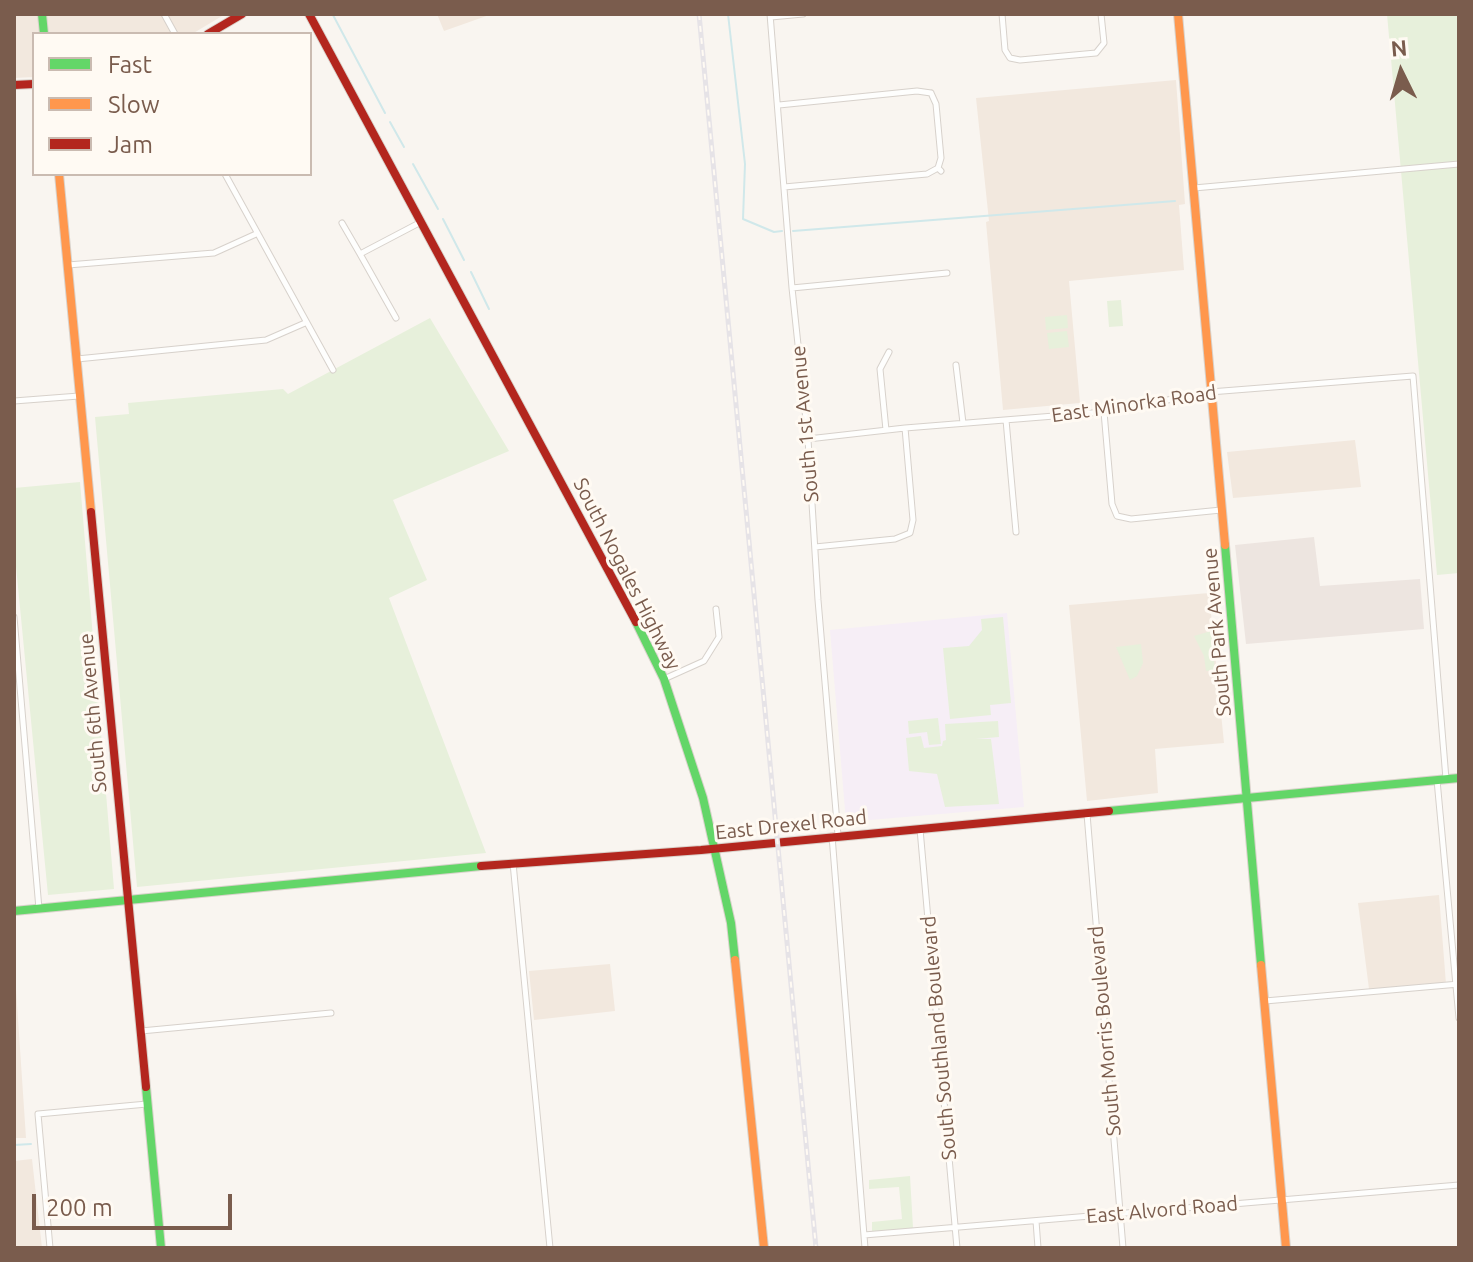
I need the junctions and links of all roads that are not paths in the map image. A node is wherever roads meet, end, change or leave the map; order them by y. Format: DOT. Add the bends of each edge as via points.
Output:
graph roads {
  1 [pos="164,14"];
  2 [pos="242,14"];
  3 [pos="309,14"];
  4 [pos="803,14"];
  5 [pos="1002,14"];
  6 [pos="1101,14"];
  7 [pos="1178,14"];
  8 [pos="771,15"];
  9 [pos="174,32"];
  10 [pos="211,32"];
  11 [pos="779,105"];
  12 [pos="1459,164"];
  13 [pos="59,176"];
  14 [pos="226,176"];
  15 [pos="784,187"];
  16 [pos="1193,188"];
  17 [pos="421,222"];
  18 [pos="342,223"];
  19 [pos="256,234"];
  20 [pos="360,254"];
  21 [pos="67,265"];
  22 [pos="947,273"];
  23 [pos="792,288"];
  24 [pos="396,318"];
  25 [pos="305,323"];
  26 [pos="889,352"];
  27 [pos="76,359"];
  28 [pos="956,365"];
  29 [pos="333,370"];
  30 [pos="1210,392"];
  31 [pos="79,396"];
  32 [pos="14,401"];
  33 [pos="1104,412"];
  34 [pos="1006,420"];
  35 [pos="963,423"];
  36 [pos="905,428"];
  37 [pos="886,430"];
  38 [pos="808,439"];
  39 [pos="1222,510"];
  40 [pos="1117,515"];
  41 [pos="1112,521"];
  42 [pos="1016,532"];
  43 [pos="815,547"];
  44 [pos="716,609"];
  45 [pos="14,617"];
  46 [pos="664,679"];
  47 [pos="1459,778"];
  48 [pos="1441,780"];
  49 [pos="1248,798"];
  50 [pos="1087,814"];
  51 [pos="920,829"];
  52 [pos="835,835"];
  53 [pos="715,848"];
  54 [pos="513,863"];
  55 [pos="126,901"];
  56 [pos="39,909"];
  57 [pos="14,911"];
  58 [pos="1457,984"];
  59 [pos="1265,1001"];
  60 [pos="331,1013"];
  61 [pos="1459,1018"];
  62 [pos="141,1031"];
  63 [pos="148,1103"];
  64 [pos="1459,1185"];
  65 [pos="1282,1200"];
  66 [pos="1120,1214"];
  67 [pos="1036,1221"];
  68 [pos="955,1229"];
  69 [pos="864,1235"];
  70 [pos="50,1248"];
  71 [pos="161,1248"];
  72 [pos="550,1248"];
  73 [pos="757,1248"];
  74 [pos="764,1248"];
  75 [pos="865,1248"];
  76 [pos="957,1248"];
  77 [pos="1038,1248"];
  78 [pos="1123,1248"];
  79 [pos="1286,1248"];
  1 -- 9 [label="street"];
  2 -- 10 [label="street"];
  3 -- 17 [label="street, South Nogales Highway"];
  4 -- 8 [label="street"];
  5 -- 6 [label="street" via="1008,59 1020,60 1102,51"];
  7 -- 16 [label="street, South Park Avenue"];
  8 -- 11 [label="street, South 1st Avenue"];
  11 -- 15 [label="street, South 1st Avenue"];
  11 -- 15 [label="street" via="932,92 941,158 940,170 927,174"];
  12 -- 16 [label="street"];
  13 -- 21 [label="street, South 6th Avenue"];
  14 -- 19 [label="street"];
  15 -- 23 [label="street, South 1st Avenue"];
  16 -- 30 [label="street, South Park Avenue"];
  17 -- 20 [label="street"];
  17 -- 46 [label="street, South Nogales Highway"];
  18 -- 20 [label="street"];
  19 -- 21 [label="street" via="214,253"];
  19 -- 25 [label="street"];
  20 -- 24 [label="street"];
  21 -- 27 [label="street, South 6th Avenue"];
  22 -- 23 [label="street"];
  23 -- 38 [label="street, South 1st Avenue"];
  25 -- 27 [label="street" via="266,340"];
  25 -- 29 [label="street"];
  26 -- 37 [label="street" via="880,369"];
  27 -- 31 [label="street, South 6th Avenue"];
  28 -- 35 [label="street"];
  30 -- 33 [label="street, East Minorka Road"];
  30 -- 39 [label="street, South Park Avenue"];
  30 -- 48 [label="street, East Minorka Road" via="1413,376"];
  31 -- 32 [label="street"];
  31 -- 55 [label="street, South 6th Avenue"];
  33 -- 34 [label="street, East Minorka Road"];
  33 -- 40 [label="street"];
  34 -- 35 [label="street, East Minorka Road"];
  34 -- 42 [label="street"];
  35 -- 36 [label="street, East Minorka Road"];
  36 -- 37 [label="street, East Minorka Road"];
  36 -- 43 [label="street" via="911,535"];
  37 -- 38 [label="street, East Minorka Road"];
  38 -- 43 [label="street, South 1st Avenue"];
  39 -- 40 [label="street" via="1131,519"];
  39 -- 49 [label="street, South Park Avenue"];
  40 -- 41 [label="street"];
  43 -- 52 [label="street, South 1st Avenue"];
  44 -- 46 [label="street" via="719,637 704,661"];
  45 -- 56 [label="street"];
  46 -- 53 [label="street, South Nogales Highway"];
  47 -- 48 [label="street, East Drexel Road"];
  48 -- 49 [label="street, East Drexel Road"];
  48 -- 58 [label="street"];
  49 -- 50 [label="street, East Drexel Road"];
  49 -- 59 [label="street, South Park Avenue"];
  50 -- 51 [label="street, East Drexel Road"];
  50 -- 66 [label="street, South Morris Boulevard"];
  51 -- 52 [label="street, East Drexel Road"];
  51 -- 68 [label="street, South Southland Boulevard"];
  52 -- 53 [label="street, East Drexel Road"];
  52 -- 69 [label="street, South 1st Avenue"];
  53 -- 54 [label="street, East Drexel Road"];
  53 -- 74 [label="street, South Nogales Highway" via="737,970"];
  54 -- 55 [label="street, East Drexel Road"];
  54 -- 72 [label="street"];
  55 -- 56 [label="street, East Drexel Road"];
  55 -- 62 [label="street, South 6th Avenue"];
  56 -- 57 [label="street, East Drexel Road"];
  58 -- 59 [label="street"];
  58 -- 61 [label="street"];
  59 -- 65 [label="street, South Park Avenue"];
  60 -- 62 [label="street"];
  62 -- 63 [label="street, South 6th Avenue"];
  63 -- 70 [label="street" via="38,1114"];
  63 -- 71 [label="street, South 6th Avenue"];
  64 -- 65 [label="street, East Alvord Road"];
  65 -- 66 [label="street, East Alvord Road"];
  65 -- 79 [label="street, South Park Avenue"];
  66 -- 67 [label="street, East Alvord Road"];
  66 -- 78 [label="street, South Morris Boulevard"];
  67 -- 68 [label="street, East Alvord Road"];
  67 -- 77 [label="street"];
  68 -- 69 [label="street, East Alvord Road"];
  68 -- 76 [label="street, South Southland Boulevard"];
  69 -- 75 [label="street, South 1st Avenue"];
  73 -- 74 [label="street"];
}
